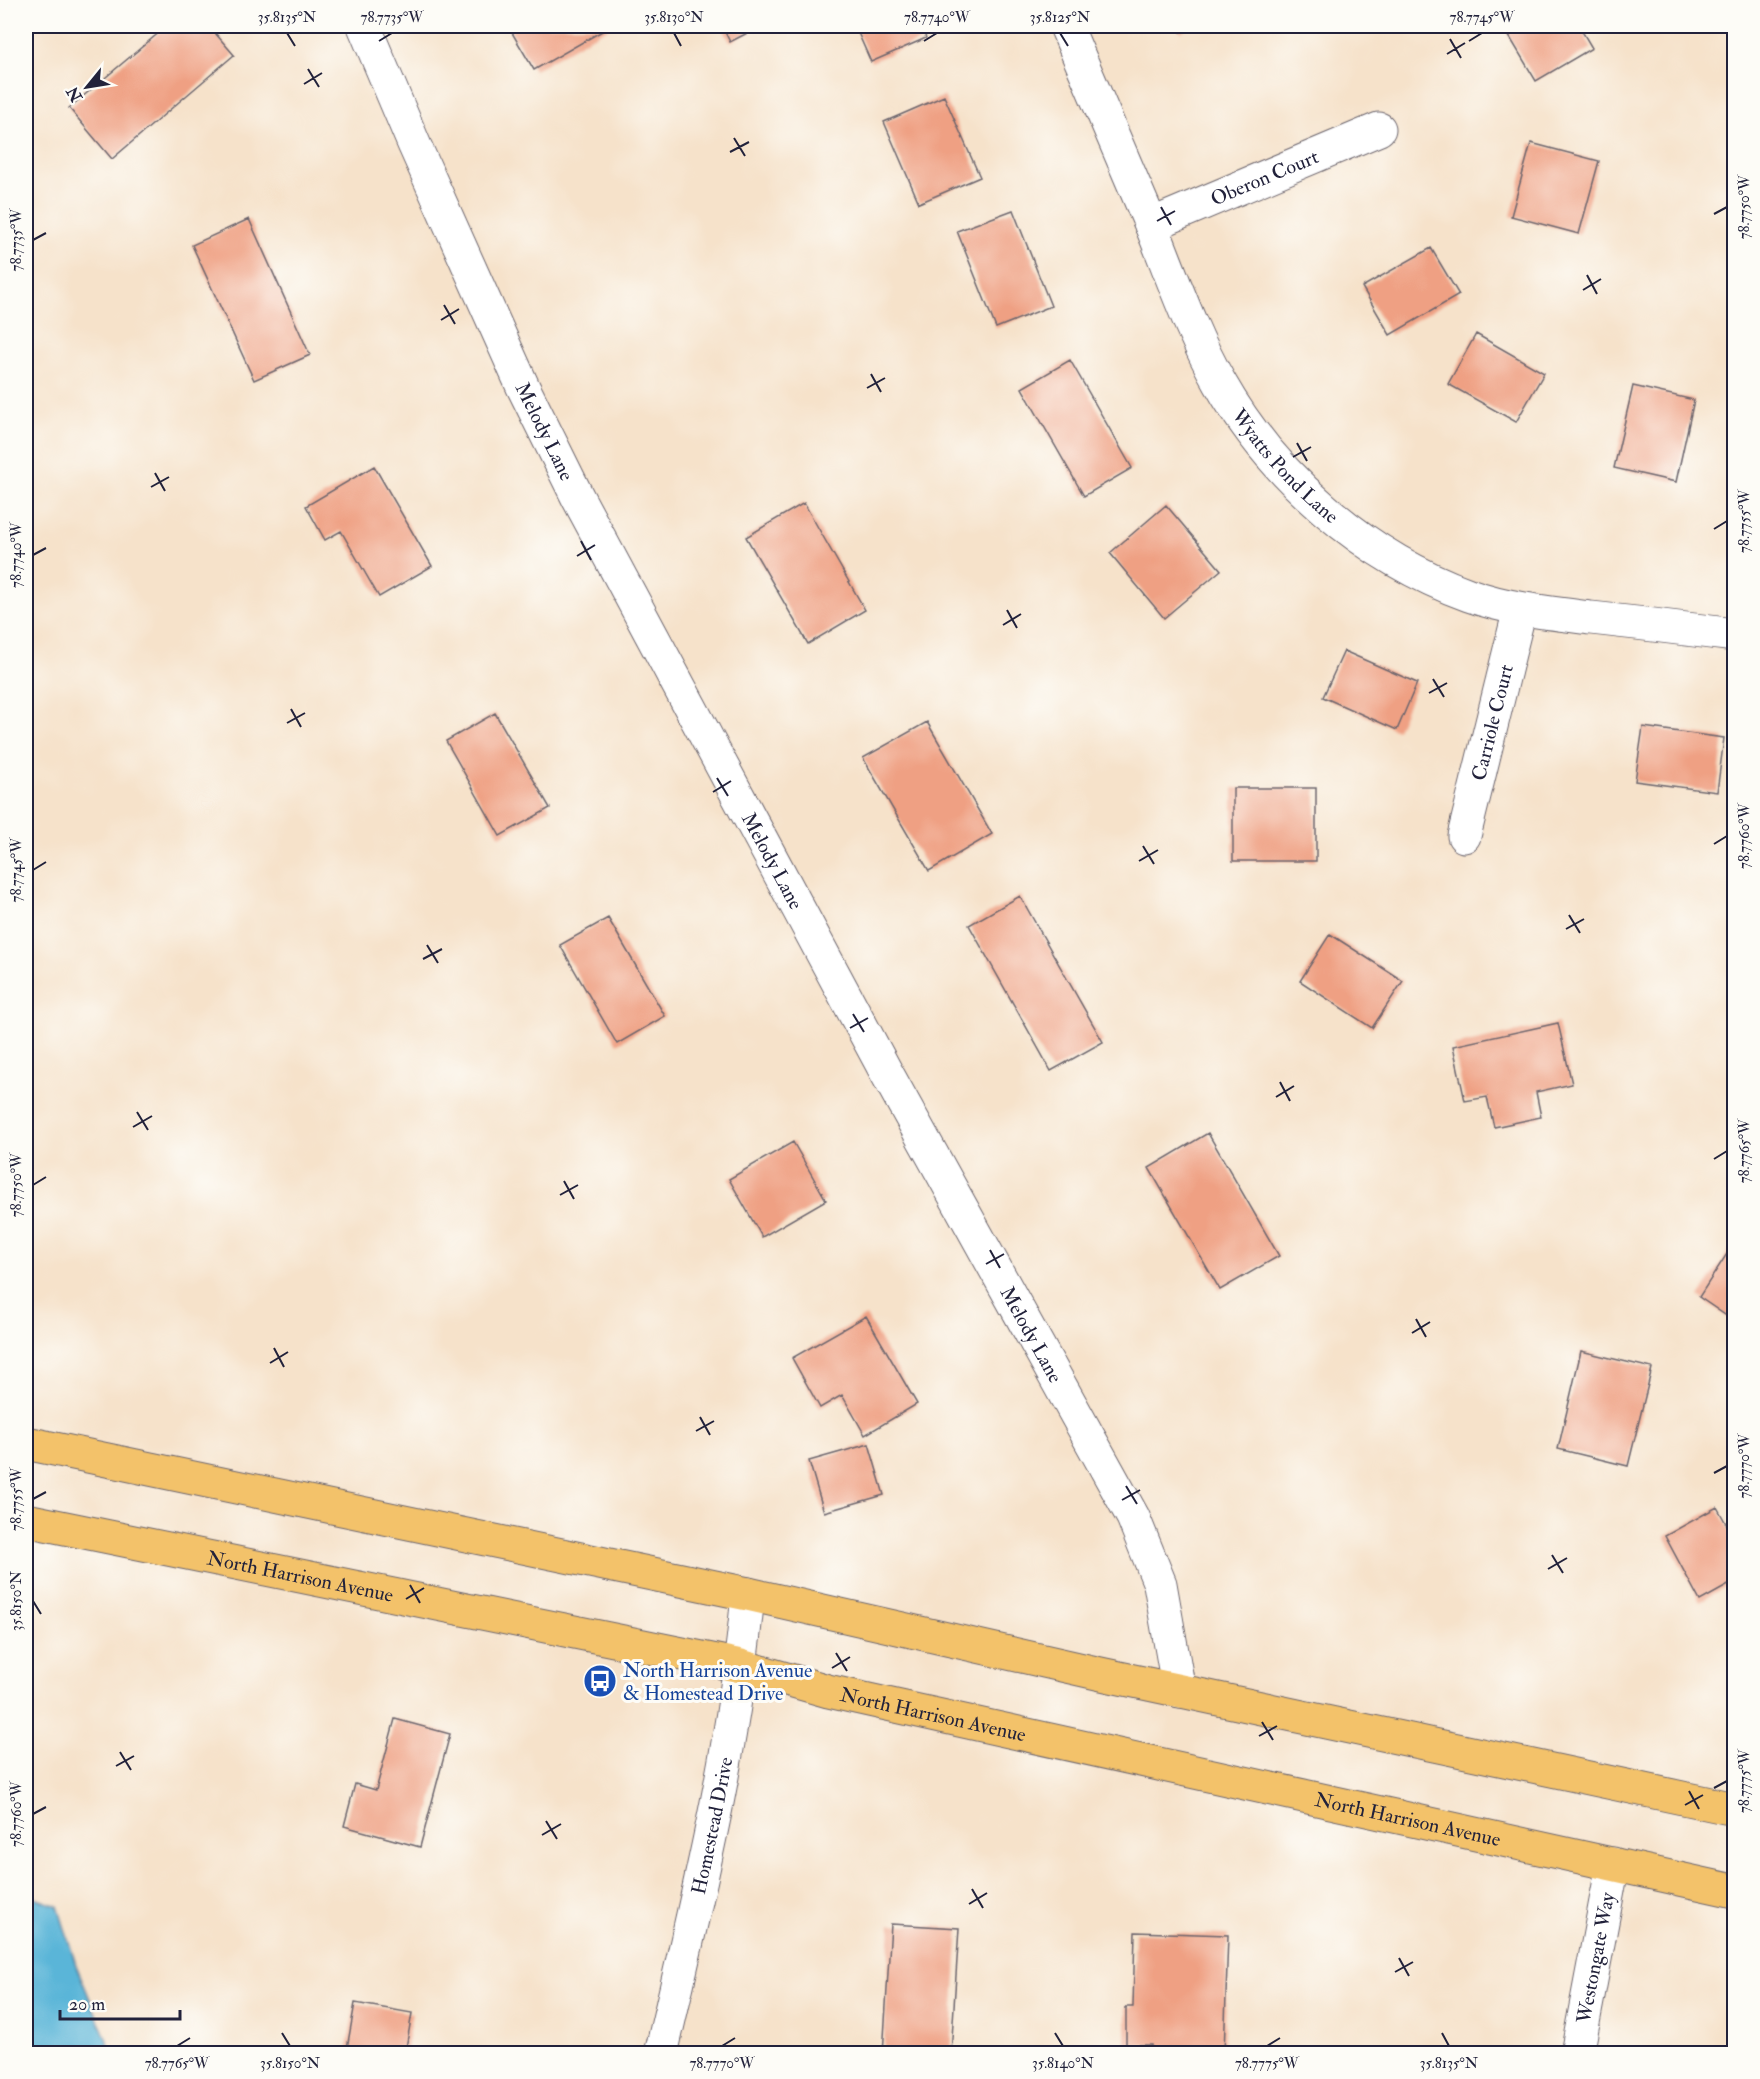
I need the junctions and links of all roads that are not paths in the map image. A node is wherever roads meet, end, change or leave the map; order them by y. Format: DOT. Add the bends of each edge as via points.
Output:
graph roads {
  1 [pos="364,26"];
  2 [pos="1066,26"];
  3 [pos="1379,129"];
  4 [pos="1151,225"];
  5 [pos="1520,609"];
  6 [pos="1734,635"];
  7 [pos="1464,836"];
  8 [pos="26,1443"];
  9 [pos="26,1520"];
  10 [pos="748,1594"];
  11 [pos="741,1666"];
  12 [pos="1179,1691"];
  13 [pos="1734,1809"];
  14 [pos="1613,1864"];
  15 [pos="1734,1890"];
  16 [pos="661,2054"];
  17 [pos="1577,2054"];
  1 -- 12 [label="street, Melody Lane" via="523,387 578,498 885,1070 1133,1517 1160,1584"];
  2 -- 4 [label="street, Wyatts Pond Lane"];
  3 -- 4 [label="street, Oberon Court"];
  4 -- 5 [label="street, Wyatts Pond Lane" via="1219,381 1248,428 1286,473 1369,544 1410,568 1469,595"];
  5 -- 6 [label="street, Wyatts Pond Lane"];
  5 -- 7 [label="street, Carriole Court"];
  8 -- 10 [label="main road"];
  9 -- 11 [label="main road, North Harrison Avenue"];
  10 -- 11 [label="street, Homestead Drive"];
  10 -- 12 [label="main road"];
  11 -- 14 [label="main road, North Harrison Avenue" via="828,1691"];
  11 -- 16 [label="street, Homestead Drive" via="709,1844"];
  12 -- 13 [label="main road"];
  14 -- 15 [label="main road, North Harrison Avenue"];
  14 -- 17 [label="street, Westongate Way"];
}
